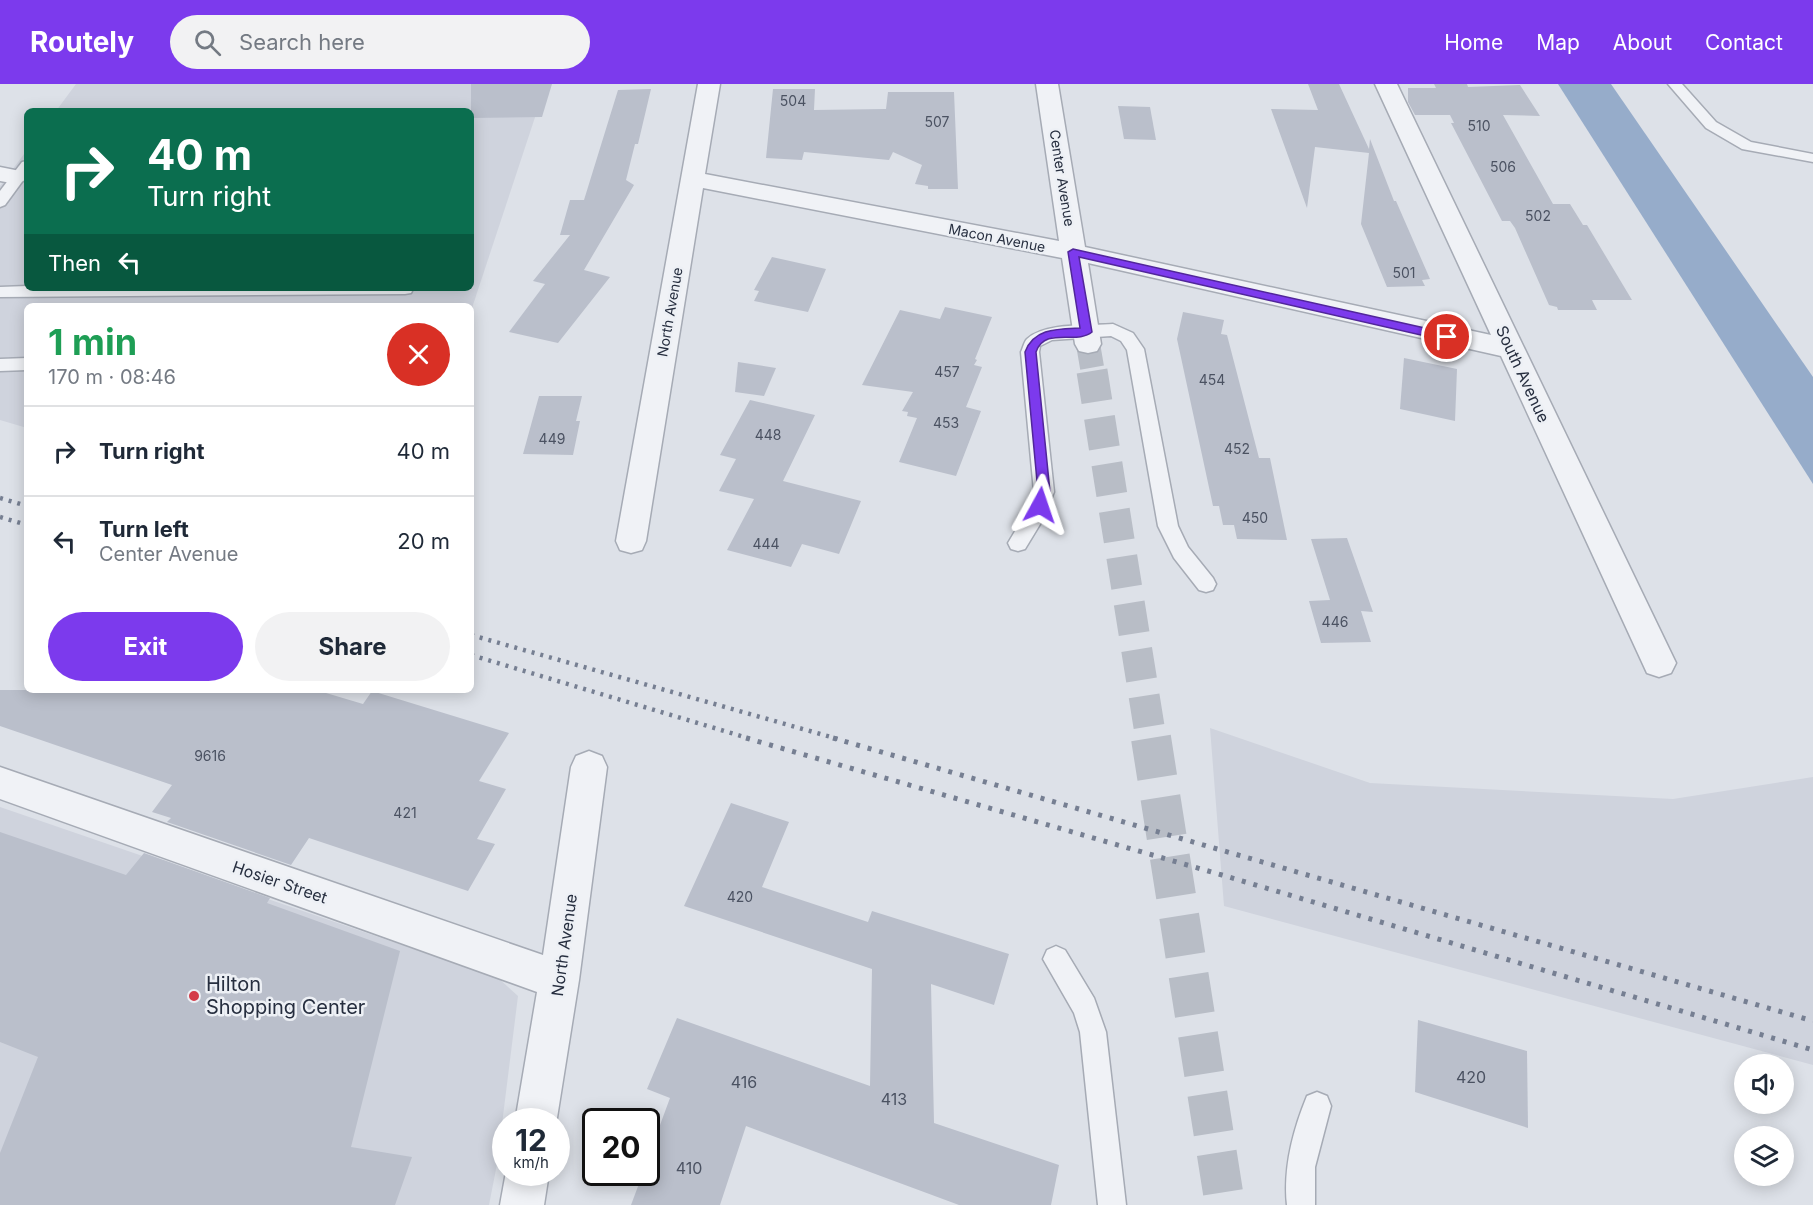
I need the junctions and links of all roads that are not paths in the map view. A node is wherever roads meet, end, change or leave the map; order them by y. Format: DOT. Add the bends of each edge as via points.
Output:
graph roads {
  1 [pos="709,84"];
  2 [pos="1047,84"];
  3 [pos="1386,84"];
  4 [pos="1676,84"];
  5 [pos="1813,158"];
  6 [pos="16,178"];
  7 [pos="693,179"];
  8 [pos="0,202"];
  9 [pos="1073,252"];
  10 [pos="135,291"];
  11 [pos="0,292"];
  12 [pos="1087,338"];
  13 [pos="1511,349"];
  14 [pos="24,364"];
  15 [pos="0,365"];
  16 [pos="631,541"];
  17 [pos="1018,543"];
  18 [pos="1206,584"];
  19 [pos="1659,663"];
  20 [pos="589,767"];
  21 [pos="0,783"];
  22 [pos="1056,958"];
  23 [pos="560,980"];
  24 [pos="1317,1106"];
  25 [pos="538,1108"];
  26 [pos="525,1186"];
  27 [pos="522,1205"];
  28 [pos="1112,1205"];
  29 [pos="1301,1205"];
  1 -- 7 [label="street, North Avenue"];
  2 -- 9 [label="street, Center Avenue"];
  3 -- 13 [label="street, South Avenue"];
  4 -- 5 [label="lane" via="1711,125 1747,146"];
  6 -- 8 [label="lane"];
  7 -- 9 [label="street, Macon Avenue"];
  7 -- 16 [label="street, North Avenue"];
  9 -- 12 [label="street, Center Avenue"];
  9 -- 13 [label="street, Macon Avenue"];
  10 -- 11 [label="lane"];
  12 -- 17 [label="lane" via="1049,334 1034,343 1030,352 1044,492"];
  12 -- 18 [label="lane" via="1113,330 1127,337 1135,349 1168,526 1181,552"];
  13 -- 19 [label="street, South Avenue"];
  14 -- 15 [label="lane"];
  20 -- 23 [label="street, North Avenue"];
  21 -- 23 [label="street, Hosier Street"];
  22 -- 28 [label="lane" via="1085,1007 1093,1032"];
  23 -- 25 [label="street, North Avenue"];
  24 -- 29 [label="lane" via="1303,1157 1298,1189"];
  26 -- 27 [label="street"];
}
